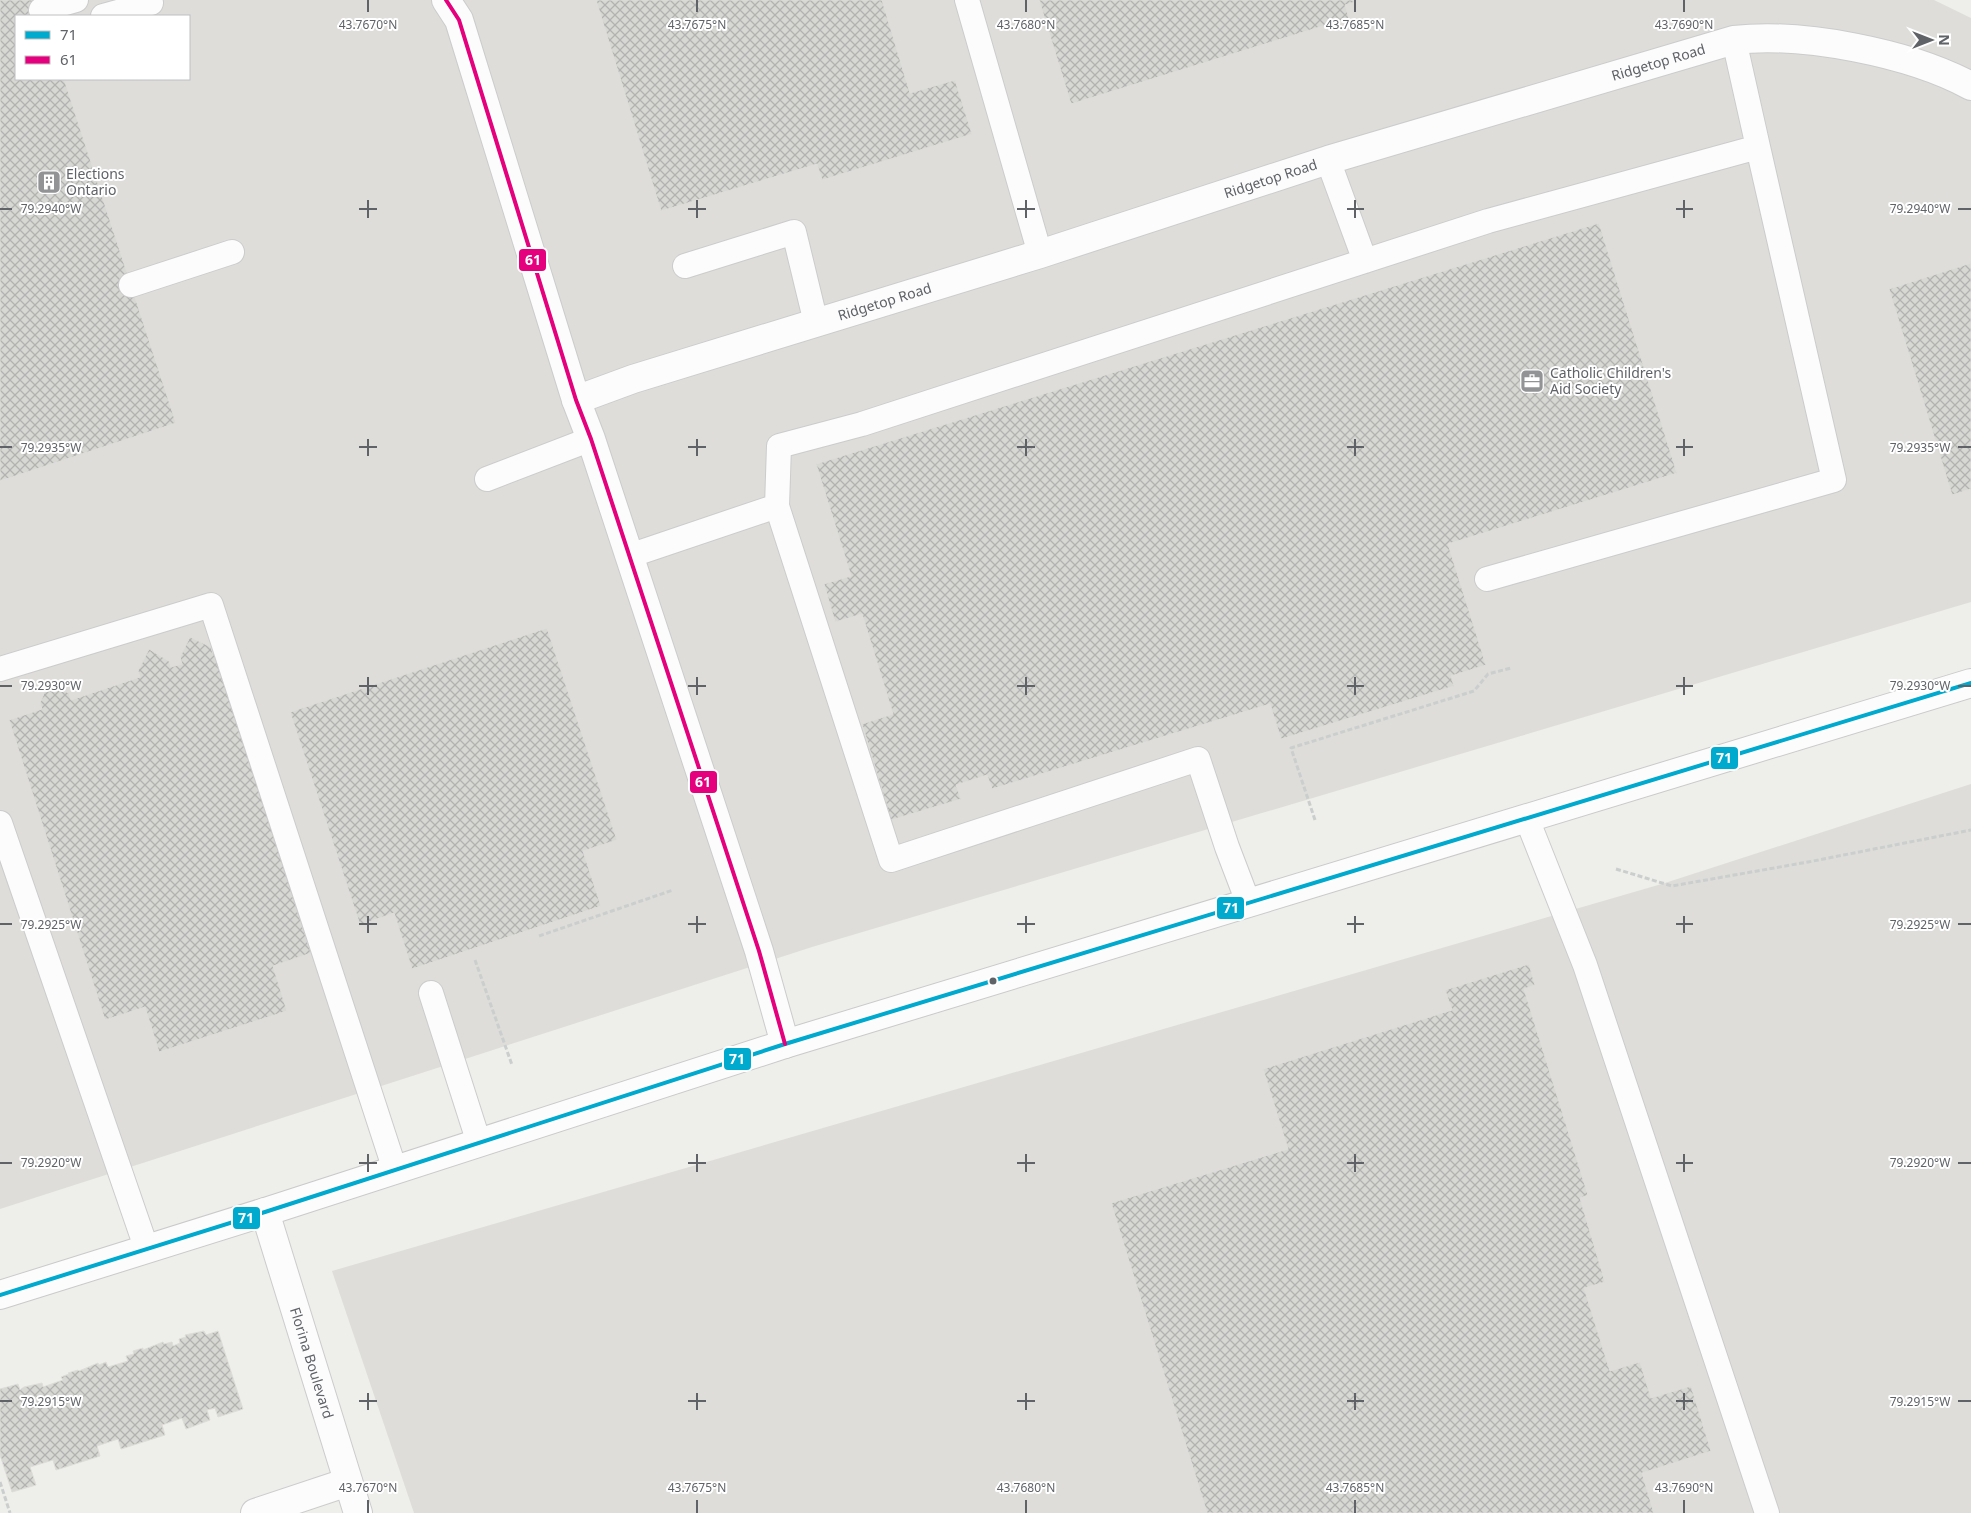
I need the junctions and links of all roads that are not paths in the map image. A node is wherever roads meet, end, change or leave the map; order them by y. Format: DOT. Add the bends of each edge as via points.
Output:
graph roads {
  1 [pos="76,0"];
  2 [pos="446,0"];
  3 [pos="967,0"];
  4 [pos="151,3"];
  5 [pos="41,10"];
  6 [pos="107,15"];
  7 [pos="1734,40"];
  8 [pos="1971,86"];
  9 [pos="1758,147"];
  10 [pos="1328,160"];
  11 [pos="232,252"];
  12 [pos="1040,254"];
  13 [pos="1364,261"];
  14 [pos="685,266"];
  15 [pos="131,285"];
  16 [pos="816,323"];
  17 [pos="576,400"];
  18 [pos="590,439"];
  19 [pos="487,479"];
  20 [pos="778,506"];
  21 [pos="629,556"];
  22 [pos="1487,578"];
  23 [pos="0,669"];
  24 [pos="1971,683"];
  25 [pos="1527,819"];
  26 [pos="0,823"];
  27 [pos="1248,902"];
  28 [pos="431,992"];
  29 [pos="785,1044"];
  30 [pos="479,1143"];
  31 [pos="395,1170"];
  32 [pos="265,1212"];
  33 [pos="147,1250"];
  34 [pos="0,1295"];
  35 [pos="348,1482"];
  36 [pos="255,1513"];
  37 [pos="358,1513"];
  38 [pos="1767,1513"];
  1 -- 5 [label="lane"];
  2 -- 17 [label="street" via="459,20"];
  3 -- 12 [label="lane"];
  4 -- 6 [label="lane"];
  7 -- 8 [label="street, Ridgetop Road" via="1800,40 1858,48 1913,62"];
  7 -- 9 [label="lane"];
  7 -- 10 [label="street, Ridgetop Road"];
  9 -- 13 [label="lane" via="1488,221"];
  9 -- 22 [label="lane" via="1834,480"];
  10 -- 12 [label="street, Ridgetop Road"];
  10 -- 13 [label="lane"];
  11 -- 15 [label="lane"];
  12 -- 16 [label="street, Ridgetop Road"];
  13 -- 20 [label="lane" via="862,424 779,446"];
  14 -- 16 [label="lane" via="794,232"];
  16 -- 17 [label="street, Ridgetop Road" via="633,379"];
  17 -- 18 [label="street"];
  18 -- 19 [label="lane"];
  18 -- 21 [label="street"];
  20 -- 21 [label="lane"];
  20 -- 27 [label="lane" via="891,860 1198,759"];
  21 -- 29 [label="street" via="759,951"];
  23 -- 31 [label="lane" via="211,605"];
  24 -- 25 [label="street"];
  25 -- 27 [label="street"];
  25 -- 38 [label="lane" via="1585,965"];
  26 -- 33 [label="lane"];
  27 -- 29 [label="street"];
  28 -- 30 [label="lane"];
  29 -- 30 [label="street"];
  30 -- 31 [label="street"];
  31 -- 32 [label="street"];
  32 -- 33 [label="street"];
  32 -- 35 [label="street, Florina Boulevard"];
  33 -- 34 [label="street"];
  35 -- 36 [label="street"];
  35 -- 37 [label="street, Florina Boulevard"];
}
